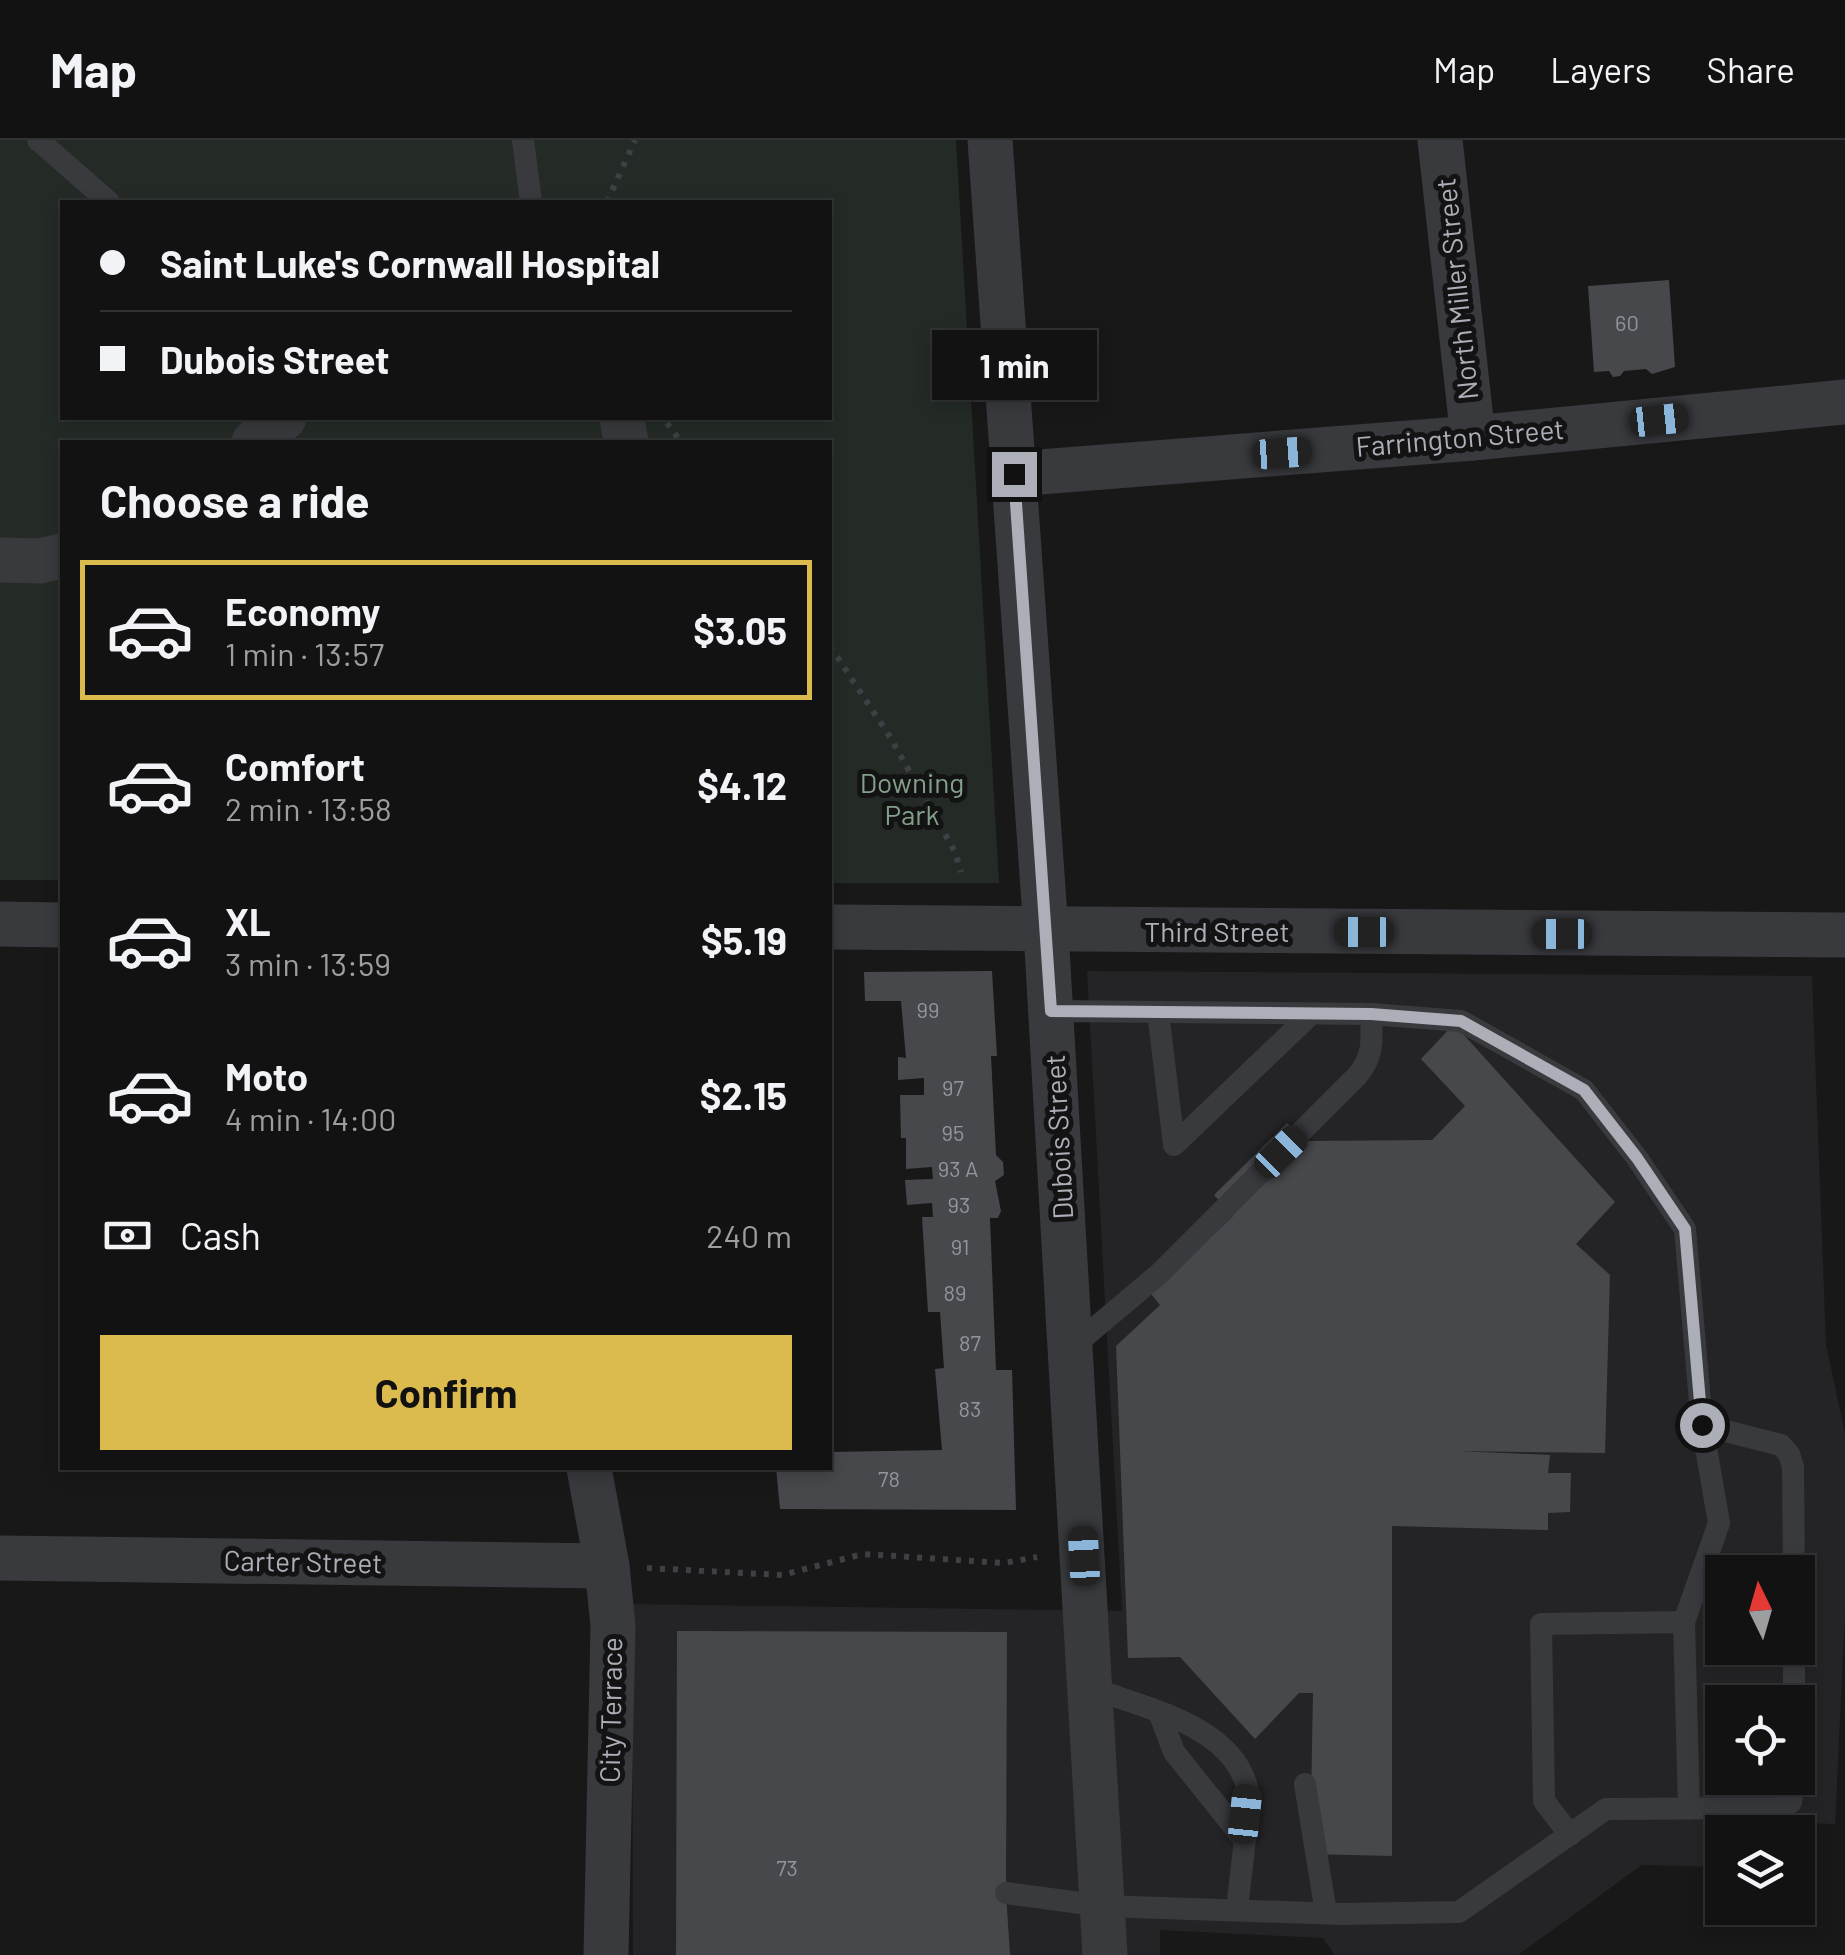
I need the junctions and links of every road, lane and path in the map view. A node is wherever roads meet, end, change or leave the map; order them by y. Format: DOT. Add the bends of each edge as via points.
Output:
graph roads {
  1 [pos="38,140"];
  2 [pos="523,140"];
  3 [pos="635,140"];
  4 [pos="990,140"];
  5 [pos="1440,140"];
  6 [pos="106,200"];
  7 [pos="531,200"];
  8 [pos="608,200"];
  9 [pos="1845,402"];
  10 [pos="282,420"];
  11 [pos="1474,438"];
  12 [pos="256,440"];
  13 [pos="1014,474"];
  14 [pos="60,556"];
  15 [pos="0,560"];
  16 [pos="832,649"];
  17 [pos="961,872"];
  18 [pos="0,924"];
  19 [pos="60,924"];
  20 [pos="832,927"];
  21 [pos="1046,931"];
  22 [pos="1845,935"];
  23 [pos="1051,1011"];
  24 [pos="1158,1012"];
  25 [pos="1371,1014"];
  26 [pos="1310,1015"];
  27 [pos="1071,1348"];
  28 [pos="1702,1425"];
  29 [pos="589,1470"];
  30 [pos="1794,1555"];
  31 [pos="1037,1557"];
  32 [pos="0,1558"];
  33 [pos="607,1566"];
  34 [pos="1684,1622"];
  35 [pos="1092,1688"];
  36 [pos="1160,1714"];
  37 [pos="1305,1784"];
  38 [pos="1791,1795"];
  39 [pos="1689,1808"];
  40 [pos="1570,1835"];
  41 [pos="1243,1838"];
  42 [pos="1006,1893"];
  43 [pos="1104,1906"];
  44 [pos="1237,1910"];
  45 [pos="1326,1913"];
  46 [pos="606,1955"];
  47 [pos="1106,1955"];
  1 -- 6 [label="lane"];
  2 -- 7 [label="lane"];
  3 -- 8 [label="path"];
  4 -- 13 [label="street, Dubois Street"];
  5 -- 11 [label="street, North Miller Street"];
  9 -- 11 [label="street, Farrington Street"];
  10 -- 12 [label="street"];
  11 -- 13 [label="street, Farrington Street"];
  13 -- 21 [label="street, Dubois Street"];
  14 -- 15 [label="street"];
  16 -- 17 [label="path" via="890,737"];
  18 -- 19 [label="street"];
  20 -- 21 [label="street, Third Street"];
  21 -- 22 [label="street, Third Street"];
  21 -- 23 [label="street, Dubois Street"];
  23 -- 24 [label="lane"];
  23 -- 27 [label="street, Dubois Street"];
  24 -- 26 [label="lane"];
  24 -- 26 [label="lane" via="1174,1144"];
  25 -- 26 [label="lane"];
  25 -- 27 [label="lane" via="1372,1050 1357,1076 1159,1274"];
  25 -- 28 [label="lane" via="1461,1021 1584,1090 1685,1229"];
  27 -- 35 [label="street, Dubois Street"];
  28 -- 30 [label="lane" via="1781,1446 1789,1454"];
  28 -- 34 [label="lane" via="1719,1523"];
  29 -- 33 [label="street, City Terrace"];
  31 -- 33 [label="path" via="1004,1564 863,1554 782,1576"];
  32 -- 33 [label="street, Carter Street"];
  33 -- 46 [label="street, City Terrace" via="613,1626"];
  34 -- 39 [label="lane"];
  34 -- 40 [label="lane" via="1541,1624 1544,1801"];
  35 -- 36 [label="lane"];
  35 -- 43 [label="street, Dubois Street"];
  36 -- 41 [label="lane" via="1174,1752"];
  36 -- 41 [label="lane" via="1211,1736 1235,1757 1248,1790"];
  37 -- 45 [label="lane"];
  38 -- 39 [label="lane" via="1778,1808"];
  39 -- 40 [label="lane" via="1606,1809"];
  40 -- 45 [label="lane" via="1459,1912"];
  41 -- 44 [label="lane"];
  42 -- 43 [label="lane"];
  43 -- 44 [label="lane"];
  43 -- 47 [label="street, Dubois Street"];
  44 -- 45 [label="lane"];
}
